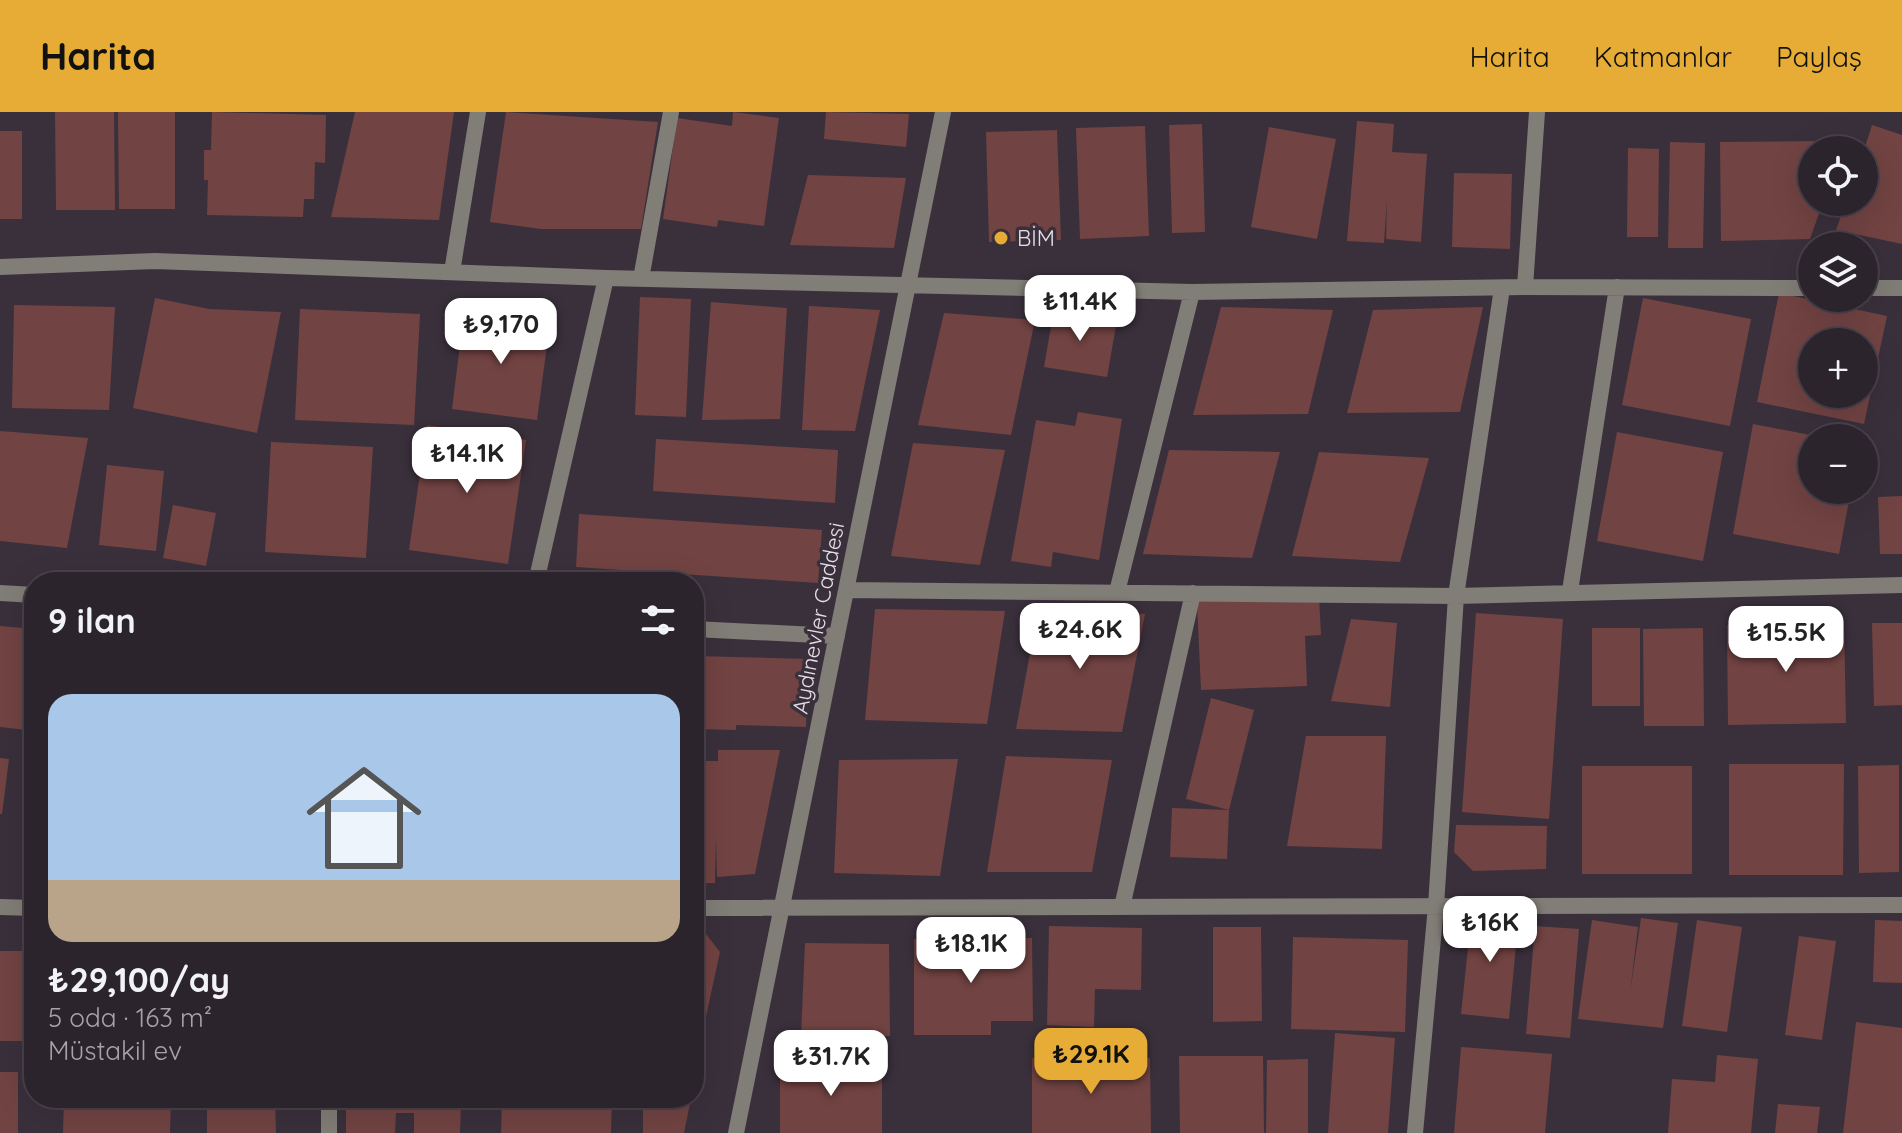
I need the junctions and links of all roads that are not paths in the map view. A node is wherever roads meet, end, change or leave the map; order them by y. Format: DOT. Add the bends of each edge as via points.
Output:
graph roads {
  1 [pos="478,112"];
  2 [pos="671,112"];
  3 [pos="943,112"];
  4 [pos="1537,112"];
  5 [pos="0,267"];
  6 [pos="452,272"];
  7 [pos="606,278"];
  8 [pos="641,279"];
  9 [pos="908,286"];
  10 [pos="1525,287"];
  11 [pos="1617,287"];
  12 [pos="1502,288"];
  13 [pos="1798,288"];
  14 [pos="1878,288"];
  15 [pos="1902,288"];
  16 [pos="1192,292"];
  17 [pos="538,572"];
  18 [pos="1902,585"];
  19 [pos="846,590"];
  20 [pos="1570,591"];
  21 [pos="1117,592"];
  22 [pos="0,593"];
  23 [pos="1193,593"];
  24 [pos="24,594"];
  25 [pos="1456,596"];
  26 [pos="704,629"];
  27 [pos="837,636"];
  28 [pos="1902,905"];
  29 [pos="1436,906"];
  30 [pos="0,907"];
  31 [pos="782,907"];
  32 [pos="1122,907"];
  33 [pos="24,908"];
  34 [pos="704,908"];
  35 [pos="329,1108"];
  36 [pos="329,1133"];
  37 [pos="736,1133"];
  38 [pos="1415,1133"];
  1 -- 6 [label="street"];
  2 -- 8 [label="street"];
  3 -- 9 [label="street, Aydınevler Caddesi"];
  4 -- 10 [label="street"];
  5 -- 6 [label="street" via="155,261"];
  6 -- 7 [label="street"];
  7 -- 8 [label="street"];
  7 -- 17 [label="street"];
  8 -- 9 [label="street"];
  9 -- 16 [label="street"];
  9 -- 19 [label="street, Aydınevler Caddesi"];
  10 -- 11 [label="street"];
  10 -- 12 [label="street"];
  11 -- 13 [label="street"];
  11 -- 20 [label="street"];
  12 -- 16 [label="street"];
  12 -- 25 [label="street"];
  14 -- 15 [label="street"];
  16 -- 21 [label="street"];
  18 -- 20 [label="street"];
  19 -- 21 [label="street"];
  19 -- 27 [label="street, Aydınevler Caddesi"];
  20 -- 25 [label="street"];
  21 -- 23 [label="street"];
  22 -- 24 [label="street"];
  23 -- 25 [label="street"];
  23 -- 32 [label="street"];
  25 -- 29 [label="street"];
  26 -- 27 [label="street"];
  27 -- 31 [label="street, Aydınevler Caddesi"];
  28 -- 29 [label="street"];
  29 -- 32 [label="street"];
  29 -- 38 [label="street"];
  30 -- 33 [label="street"];
  31 -- 32 [label="street"];
  31 -- 34 [label="street"];
  31 -- 37 [label="street, Aydınevler Caddesi"];
  35 -- 36 [label="street"];
}
